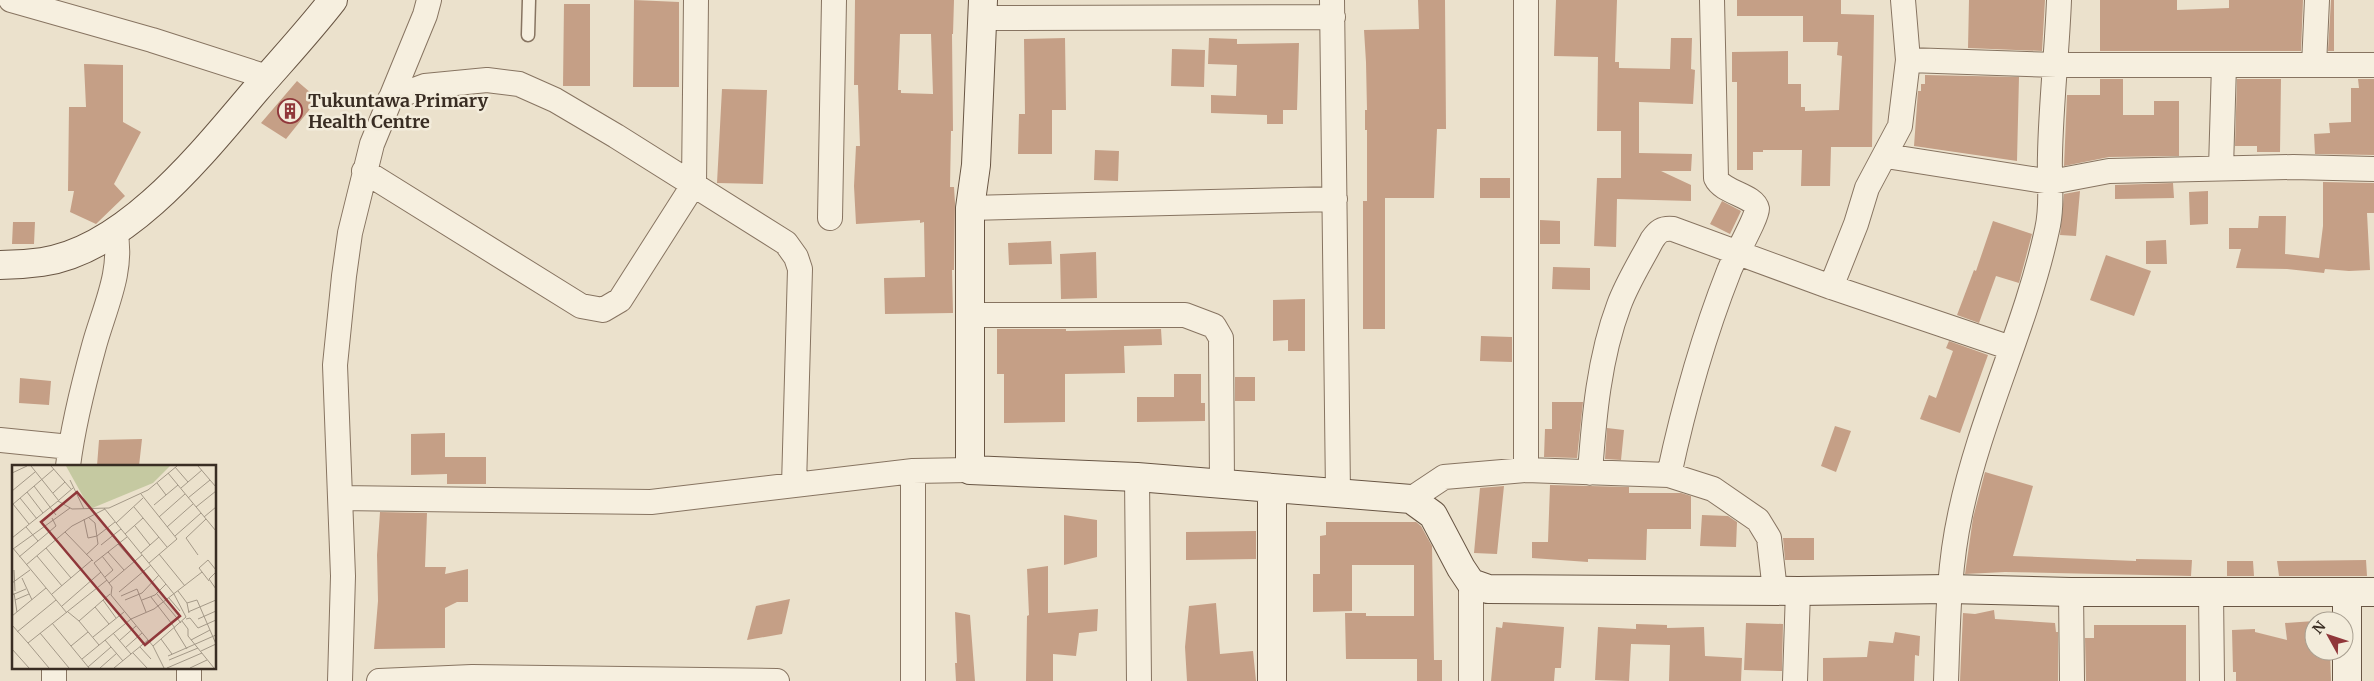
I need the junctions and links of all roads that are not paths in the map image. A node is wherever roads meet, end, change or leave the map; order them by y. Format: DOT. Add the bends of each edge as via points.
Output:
graph roads {
  1 [pos="11,0"];
  2 [pos="333,0"];
  3 [pos="429,0"];
  4 [pos="529,0"];
  5 [pos="696,0"];
  6 [pos="834,0"];
  7 [pos="1526,0"];
  8 [pos="1712,0"];
  9 [pos="1903,0"];
  10 [pos="2059,0"];
  11 [pos="2317,0"];
  12 [pos="1332,8"];
  13 [pos="982,9"];
  14 [pos="528,35"];
  15 [pos="1908,60"];
  16 [pos="2224,64"];
  17 [pos="2057,65"];
  18 [pos="2314,65"];
  19 [pos="2374,65"];
  20 [pos="267,77"];
  21 [pos="390,98"];
  22 [pos="1886,156"];
  23 [pos="2221,168"];
  24 [pos="2374,169"];
  25 [pos="364,171"];
  26 [pos="2051,182"];
  27 [pos="694,184"];
  28 [pos="1335,199"];
  29 [pos="970,208"];
  30 [pos="830,218"];
  31 [pos="115,231"];
  32 [pos="1736,252"];
  33 [pos="0,264"];
  34 [pos="1831,287"];
  35 [pos="970,315"];
  36 [pos="2011,348"];
  37 [pos="0,440"];
  38 [pos="69,457"];
  39 [pos="970,470"];
  40 [pos="1526,470"];
  41 [pos="913,471"];
  42 [pos="1590,472"];
  43 [pos="1669,475"];
  44 [pos="1137,478"];
  45 [pos="1222,484"];
  46 [pos="794,486"];
  47 [pos="1272,488"];
  48 [pos="1338,493"];
  49 [pos="340,498"];
  50 [pos="1411,499"];
  51 [pos="1472,583"];
  52 [pos="1949,589"];
  53 [pos="1786,591"];
  54 [pos="2071,592"];
  55 [pos="2211,592"];
  56 [pos="2347,592"];
  57 [pos="2374,592"];
  58 [pos="54,668"];
  59 [pos="189,668"];
  60 [pos="54,681"];
  61 [pos="189,681"];
  62 [pos="340,681"];
  63 [pos="379,681"];
  64 [pos="777,681"];
  65 [pos="913,681"];
  66 [pos="1139,681"];
  67 [pos="1272,681"];
  68 [pos="1471,681"];
  69 [pos="1795,681"];
  70 [pos="1946,681"];
  71 [pos="2072,681"];
  72 [pos="2212,681"];
  73 [pos="2346,681"];
  1 -- 20 [label="street"];
  2 -- 20 [label="street"];
  3 -- 21 [label="street"];
  4 -- 14 [label="lane"];
  5 -- 27 [label="street"];
  6 -- 30 [label="street"];
  7 -- 40 [label="street"];
  8 -- 32 [label="street" via="1716,178 1719,184 1757,208 1756,216"];
  9 -- 15 [label="street"];
  10 -- 17 [label="street"];
  11 -- 18 [label="street"];
  12 -- 13 [label="street"];
  12 -- 28 [label="street"];
  13 -- 29 [label="street" via="976,165"];
  15 -- 17 [label="street"];
  15 -- 22 [label="street" via="1900,126"];
  16 -- 17 [label="street"];
  16 -- 18 [label="street"];
  16 -- 23 [label="street"];
  17 -- 26 [label="street"];
  18 -- 19 [label="street"];
  20 -- 31 [label="street" via="174,182"];
  21 -- 25 [label="street"];
  21 -- 27 [label="street" via="425,86 487,80 519,84 555,100"];
  22 -- 26 [label="street"];
  22 -- 34 [label="street" via="1867,188"];
  23 -- 24 [label="street"];
  23 -- 26 [label="street" via="2109,171"];
  25 -- 27 [label="street" via="581,306 602,310 620,300"];
  25 -- 49 [label="street" via="350,233 335,366"];
  26 -- 36 [label="street" via="2048,228 2032,291"];
  27 -- 46 [label="street" via="779,237 799,263"];
  28 -- 29 [label="street"];
  28 -- 48 [label="street"];
  29 -- 35 [label="street"];
  31 -- 33 [label="street" via="59,258"];
  31 -- 38 [label="street" via="118,245 114,282 92,353"];
  32 -- 34 [label="street"];
  32 -- 42 [label="street" via="1673,229 1659,231 1652,240 1619,304 1608,340 1600,380"];
  32 -- 43 [label="street" via="1708,324"];
  34 -- 36 [label="street"];
  35 -- 39 [label="street"];
  35 -- 45 [label="street" via="1185,316 1214,326 1221,338"];
  36 -- 52 [label="street" via="1980,441 1960,516"];
  37 -- 38 [label="street"];
  39 -- 41 [label="street"];
  39 -- 44 [label="street"];
  40 -- 42 [label="street"];
  40 -- 50 [label="street" via="1444,477"];
  41 -- 46 [label="street"];
  41 -- 65 [label="street"];
  42 -- 43 [label="street"];
  43 -- 53 [label="street" via="1713,489 1758,520 1769,538"];
  44 -- 45 [label="street"];
  44 -- 66 [label="street"];
  45 -- 47 [label="street"];
  46 -- 49 [label="street" via="651,502"];
  47 -- 48 [label="street"];
  47 -- 67 [label="street"];
  48 -- 50 [label="street"];
  49 -- 62 [label="street" via="343,576"];
  50 -- 51 [label="street" via="1433,515"];
  51 -- 53 [label="street" via="1488,590"];
  51 -- 68 [label="street"];
  52 -- 53 [label="street"];
  52 -- 54 [label="street"];
  52 -- 70 [label="street"];
  53 -- 69 [label="street"];
  54 -- 55 [label="street"];
  54 -- 71 [label="street"];
  55 -- 56 [label="street"];
  55 -- 72 [label="street"];
  56 -- 57 [label="street"];
  56 -- 73 [label="street"];
  58 -- 60 [label="street"];
  59 -- 61 [label="street"];
  63 -- 64 [label="street" via="472,677"];
}
